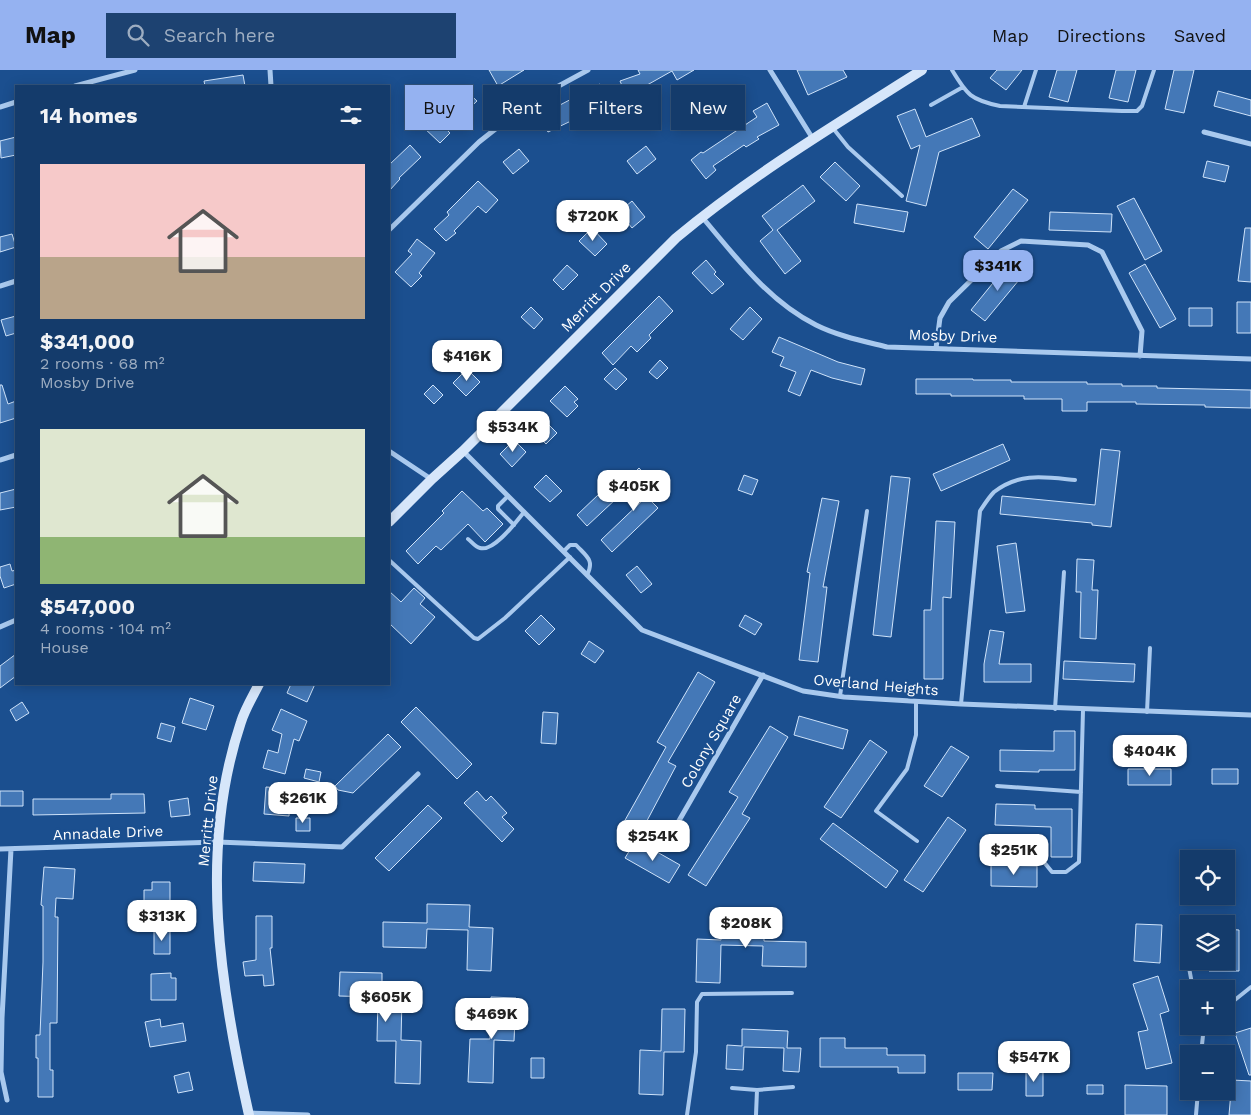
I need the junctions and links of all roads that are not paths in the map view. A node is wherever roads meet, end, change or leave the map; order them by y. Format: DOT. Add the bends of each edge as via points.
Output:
graph roads {
  1 [pos="135,70"];
  2 [pos="270,70"];
  3 [pos="588,70"];
  4 [pos="770,70"];
  5 [pos="922,70"];
  6 [pos="952,70"];
  7 [pos="1036,70"];
  8 [pos="1154,70"];
  9 [pos="79,85"];
  10 [pos="271,85"];
  11 [pos="963,87"];
  12 [pos="15,102"];
  13 [pos="931,105"];
  14 [pos="0,107"];
  15 [pos="1024,107"];
  16 [pos="832,127"];
  17 [pos="1204,132"];
  18 [pos="813,138"];
  19 [pos="1251,144"];
  20 [pos="902,196"];
  21 [pos="702,217"];
  22 [pos="390,229"];
  23 [pos="15,281"];
  24 [pos="0,286"];
  25 [pos="936,348"];
  26 [pos="1140,356"];
  27 [pos="1251,360"];
  28 [pos="463,451"];
  29 [pos="390,452"];
  30 [pos="15,455"];
  31 [pos="0,460"];
  32 [pos="432,479"];
  33 [pos="1075,480"];
  34 [pos="508,496"];
  35 [pos="867,511"];
  36 [pos="524,512"];
  37 [pos="390,521"];
  38 [pos="514,525"];
  39 [pos="468,539"];
  40 [pos="564,551"];
  41 [pos="570,557"];
  42 [pos="390,561"];
  43 [pos="1064,572"];
  44 [pos="587,575"];
  45 [pos="15,620"];
  46 [pos="0,627"];
  47 [pos="1150,648"];
  48 [pos="762,675"];
  49 [pos="258,685"];
  50 [pos="840,696"];
  51 [pos="916,702"];
  52 [pos="961,704"];
  53 [pos="1055,709"];
  54 [pos="1084,710"];
  55 [pos="1147,712"];
  56 [pos="1251,715"];
  57 [pos="418,774"];
  58 [pos="997,786"];
  59 [pos="1081,792"];
  60 [pos="917,841"];
  61 [pos="217,842"];
  62 [pos="998,844"];
  63 [pos="665,845"];
  64 [pos="0,849"];
  65 [pos="11,849"];
  66 [pos="1251,987"];
  67 [pos="792,993"];
  68 [pos="1235,1000"];
  69 [pos="1,1018"];
  70 [pos="793,1087"];
  71 [pos="732,1088"];
  72 [pos="757,1090"];
  73 [pos="7,1100"];
  74 [pos="1197,1100"];
  75 [pos="249,1114"];
  76 [pos="308,1115"];
  77 [pos="687,1115"];
  78 [pos="756,1115"];
  79 [pos="1196,1115"];
  1 -- 9 [label="street"];
  2 -- 10 [label="street"];
  3 -- 22 [label="street" via="531,101 480,142"];
  4 -- 18 [label="street"];
  5 -- 16 [label="main road, Merritt Drive"];
  6 -- 11 [label="lane"];
  7 -- 15 [label="lane"];
  8 -- 15 [label="lane" via="1142,106 1137,111"];
  11 -- 13 [label="lane"];
  11 -- 15 [label="lane" via="970,96 982,102"];
  12 -- 14 [label="street"];
  16 -- 18 [label="main road, Merritt Drive"];
  16 -- 20 [label="lane" via="848,147"];
  17 -- 19 [label="street"];
  18 -- 21 [label="main road, Merritt Drive"];
  21 -- 25 [label="street, Mosby Drive" via="753,277 782,304 816,325 849,338 887,347"];
  21 -- 28 [label="main road, Merritt Drive" via="676,238"];
  23 -- 24 [label="street"];
  25 -- 26 [label="street, Mosby Drive"];
  25 -- 26 [label="street" via="940,318 949,302 1001,251 1022,241 1088,245 1102,252 1142,331"];
  26 -- 27 [label="street, Mosby Drive"];
  28 -- 32 [label="main road, Merritt Drive"];
  28 -- 34 [label="street, Overland Heights"];
  29 -- 32 [label="street"];
  30 -- 31 [label="street"];
  32 -- 37 [label="main road, Merritt Drive"];
  33 -- 52 [label="lane" via="1036,476 1020,478 994,493 980,511"];
  34 -- 36 [label="street, Overland Heights"];
  34 -- 38 [label="lane" via="498,509"];
  35 -- 50 [label="lane"];
  36 -- 38 [label="lane"];
  36 -- 40 [label="street, Overland Heights"];
  38 -- 39 [label="lane" via="488,548 477,547"];
  40 -- 41 [label="street, Overland Heights"];
  40 -- 44 [label="lane" via="570,545 576,545 590,560"];
  41 -- 42 [label="lane" via="478,639"];
  41 -- 44 [label="street, Overland Heights"];
  43 -- 53 [label="lane"];
  44 -- 48 [label="street, Overland Heights" via="642,630"];
  45 -- 46 [label="street"];
  47 -- 55 [label="lane"];
  48 -- 50 [label="street, Overland Heights" via="803,691"];
  48 -- 63 [label="street, Colony Square"];
  49 -- 61 [label="main road, Merritt Drive" via="241,721 225,784"];
  50 -- 51 [label="street, Overland Heights"];
  51 -- 52 [label="street, Overland Heights"];
  51 -- 60 [label="lane" via="916,735 907,769 876,811"];
  52 -- 53 [label="street, Overland Heights"];
  53 -- 54 [label="street, Overland Heights"];
  54 -- 55 [label="street, Overland Heights"];
  54 -- 59 [label="lane"];
  55 -- 56 [label="street, Overland Heights"];
  57 -- 61 [label="street, Annadale Drive" via="342,847"];
  58 -- 59 [label="lane"];
  59 -- 62 [label="lane" via="1079,862 1066,872 1052,872 1031,846"];
  61 -- 65 [label="street, Annadale Drive"];
  61 -- 75 [label="main road, Merritt Drive" via="218,936 230,1021"];
  64 -- 65 [label="street, Annadale Drive"];
  65 -- 69 [label="street"];
  66 -- 68 [label="lane"];
  67 -- 77 [label="lane" via="702,994 698,1002 696,1052"];
  69 -- 73 [label="street" via="1,1072"];
  70 -- 72 [label="lane"];
  71 -- 72 [label="lane"];
  72 -- 78 [label="lane"];
  74 -- 79 [label="lane"];
  75 -- 76 [label="street"];
}
